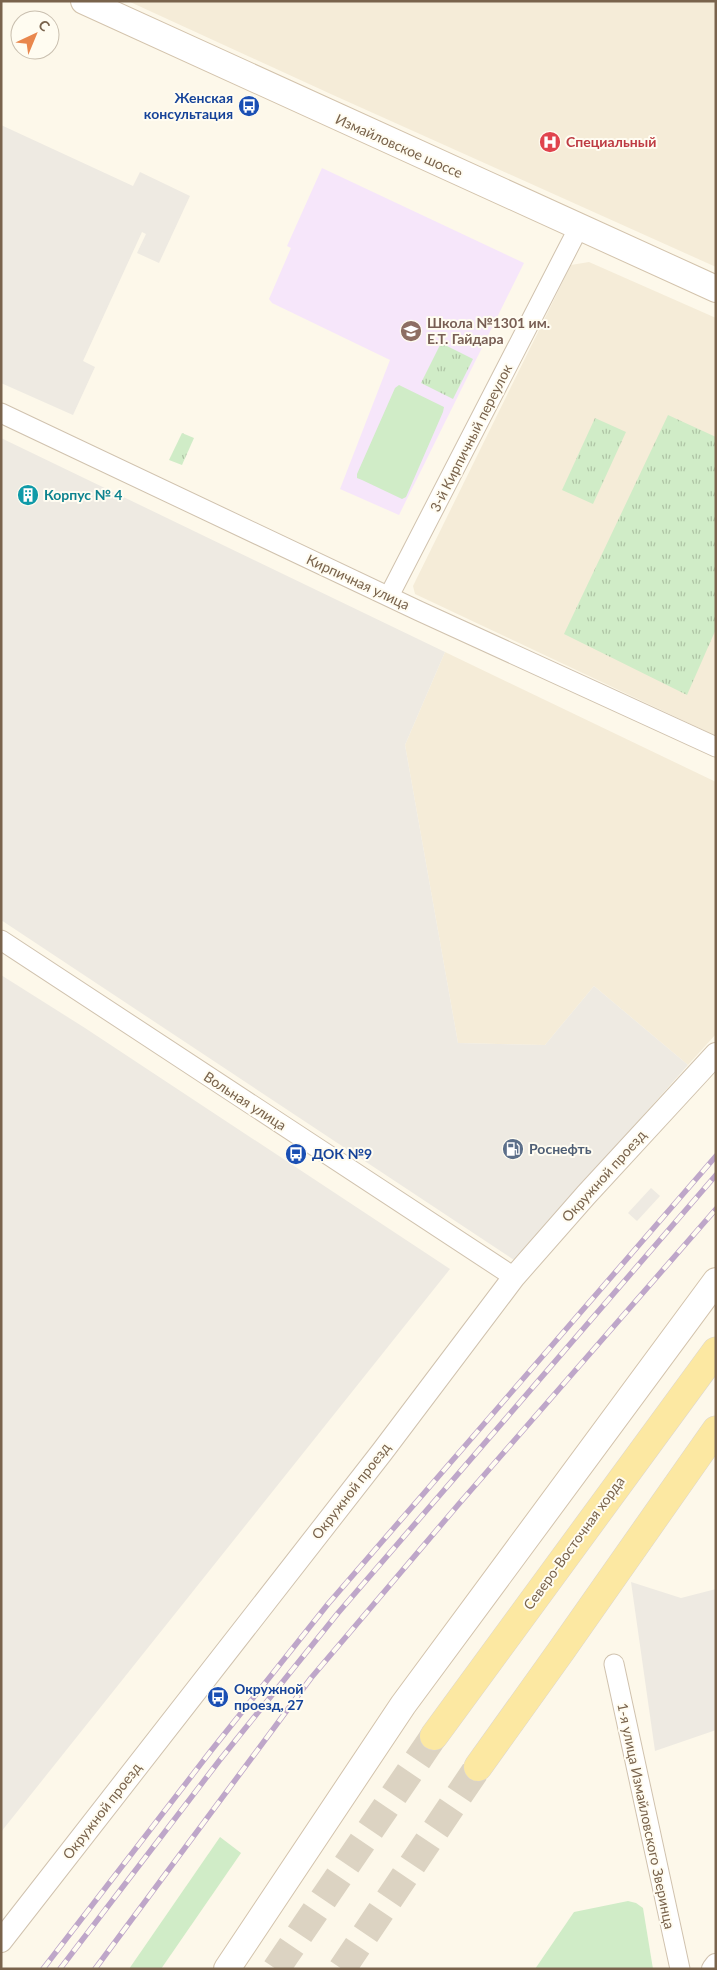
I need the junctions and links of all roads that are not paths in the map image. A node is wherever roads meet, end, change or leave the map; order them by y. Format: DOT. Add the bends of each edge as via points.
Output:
graph roads {
  1 [pos="84,1"];
  2 [pos="579,227"];
  3 [pos="716,289"];
  4 [pos="1,413"];
  5 [pos="389,596"];
  6 [pos="716,747"];
  7 [pos="1,940"];
  8 [pos="716,1054"];
  9 [pos="514,1277"];
  10 [pos="716,1280"];
  11 [pos="716,1351"];
  12 [pos="716,1430"];
  13 [pos="614,1664"];
  14 [pos="434,1736"];
  15 [pos="478,1767"];
  16 [pos="1,1941"];
  17 [pos="716,1965"];
  18 [pos="227,1969"];
  19 [pos="680,1969"];
  20 [pos="713,1969"];
  1 -- 2 [label="main road, Измайловское шоссе"];
  2 -- 3 [label="main road, Измайловское шоссе"];
  2 -- 5 [label="street, 3-й Кирпичный переулок"];
  4 -- 5 [label="street, Кирпичная улица"];
  5 -- 6 [label="street, Кирпичная улица"];
  7 -- 9 [label="street, Вольная улица"];
  8 -- 9 [label="street, Окружной проезд"];
  9 -- 16 [label="street, Окружной проезд" via="382,1452"];
  10 -- 18 [label="main road" via="403,1705"];
  11 -- 14 [label="main road, Северо-Восточная хорда"];
  12 -- 15 [label="main road"];
  13 -- 19 [label="street, 1-я улица Измайловского Зверинца"];
  17 -- 20 [label="street"];
}
